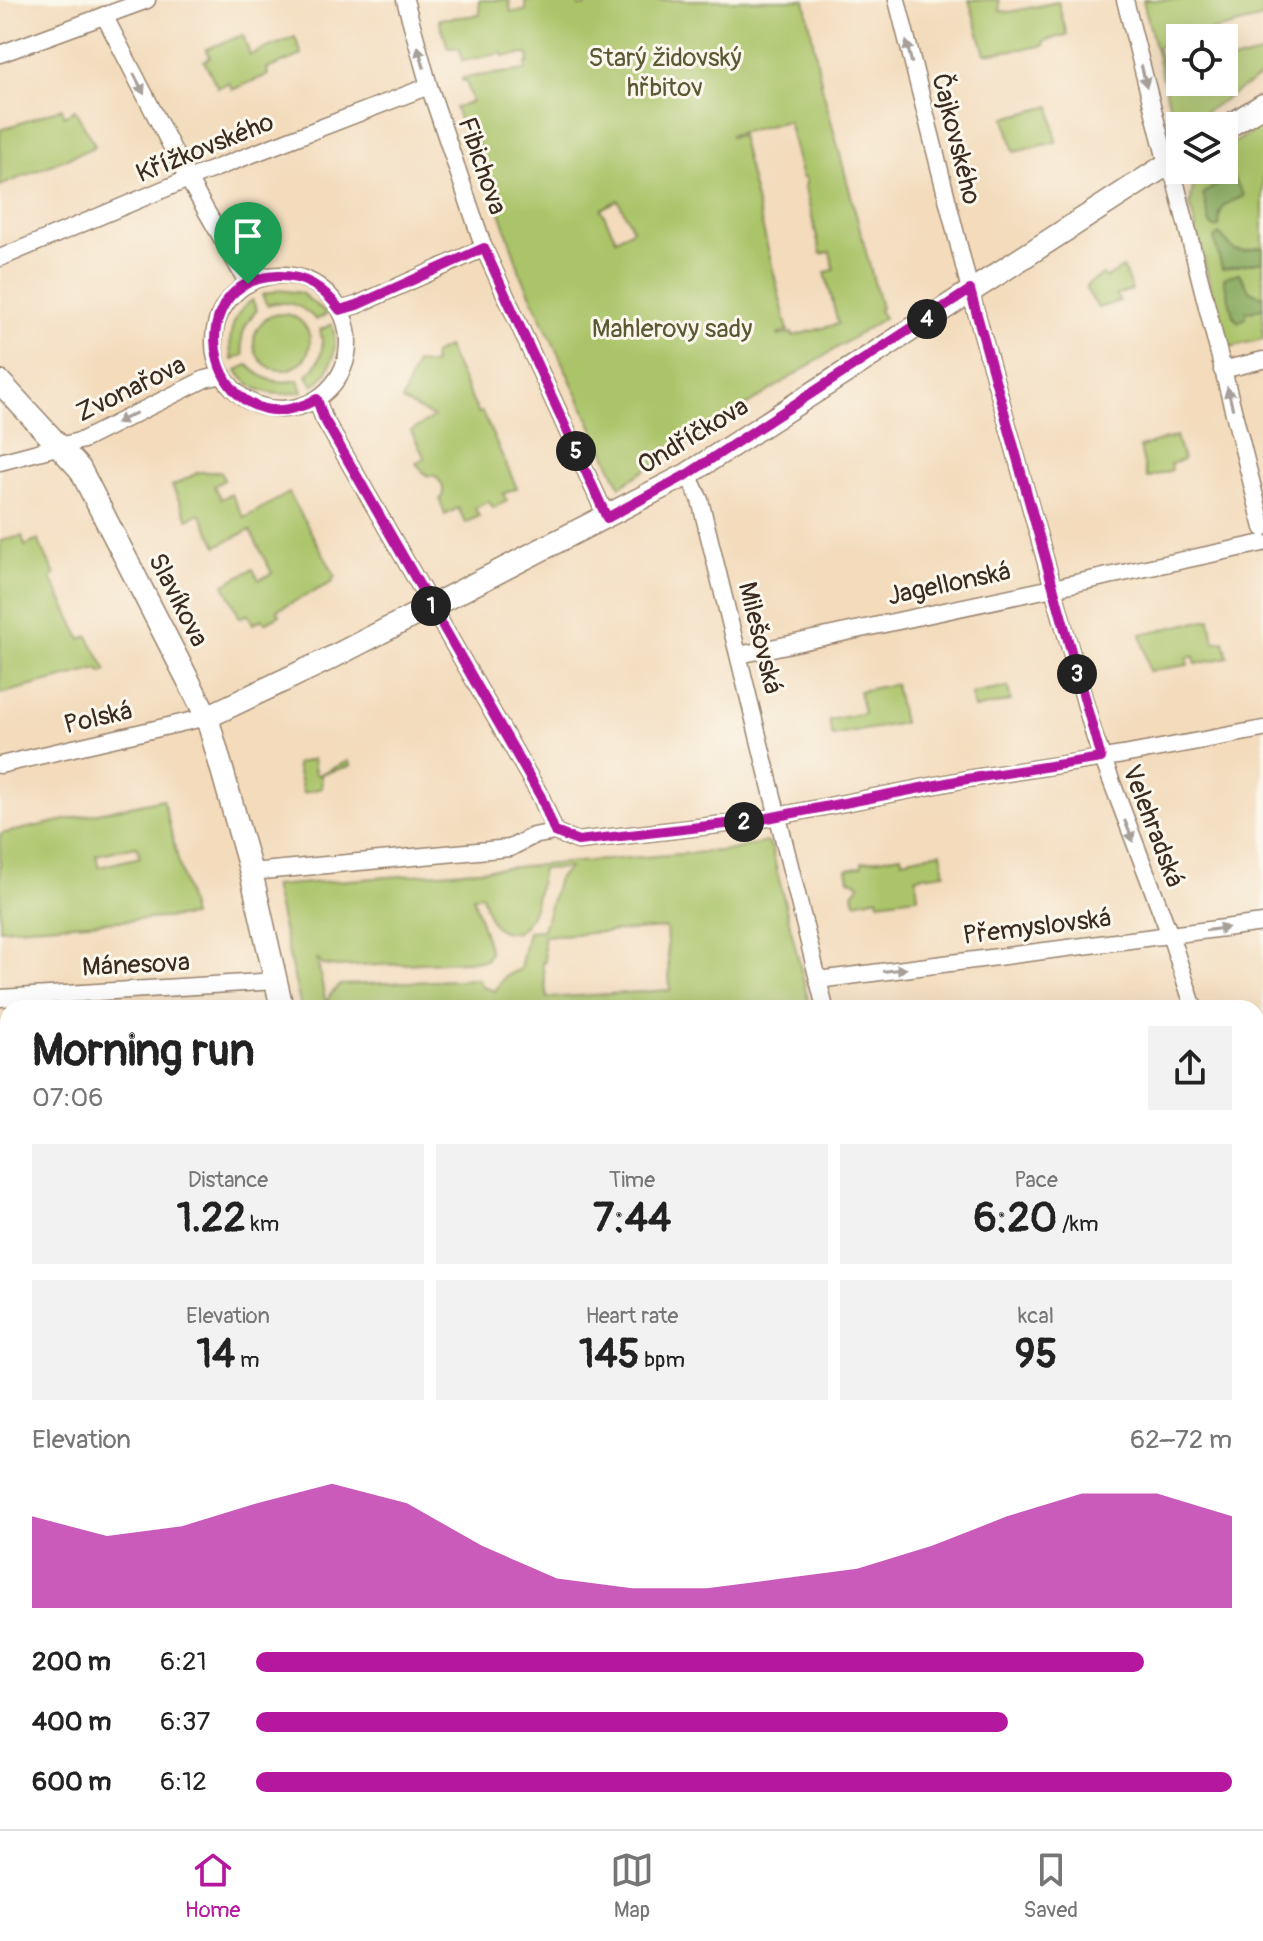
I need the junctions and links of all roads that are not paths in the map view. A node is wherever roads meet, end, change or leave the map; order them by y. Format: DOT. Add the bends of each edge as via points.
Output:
graph roads {
  1 [pos="147,0"];
  2 [pos="405,0"];
  3 [pos="897,0"];
  4 [pos="1125,0"];
  5 [pos="104,15"];
  6 [pos="0,54"];
  7 [pos="429,86"];
  8 [pos="1263,105"];
  9 [pos="1238,120"];
  10 [pos="1166,134"];
  11 [pos="1166,165"];
  12 [pos="188,179"];
  13 [pos="1176,184"];
  14 [pos="484,248"];
  15 [pos="0,258"];
  16 [pos="248,284"];
  17 [pos="970,290"];
  18 [pos="340,310"];
  19 [pos="1263,360"];
  20 [pos="1222,370"];
  21 [pos="223,375"];
  22 [pos="0,382"];
  23 [pos="317,399"];
  24 [pos="61,447"];
  25 [pos="0,462"];
  26 [pos="688,474"];
  27 [pos="607,518"];
  28 [pos="1263,528"];
  29 [pos="1263,543"];
  30 [pos="1053,586"];
  31 [pos="431,606"];
  32 [pos="739,655"];
  33 [pos="207,717"];
  34 [pos="1263,729"];
  35 [pos="1101,758"];
  36 [pos="0,765"];
  37 [pos="778,816"];
  38 [pos="555,832"];
  39 [pos="251,872"];
  40 [pos="1263,923"];
  41 [pos="1170,935"];
  42 [pos="818,980"];
  43 [pos="276,981"];
  44 [pos="0,998"];
  45 [pos="280,1000"];
  46 [pos="823,1000"];
  47 [pos="1191,1000"];
  1 -- 5 [label="street"];
  7 -- 2 [label="street, Fibichova, one-way"];
  17 -- 3 [label="street, Čajkovského, one-way"];
  4 -- 10 [label="street, one-way"];
  5 -- 6 [label="street"];
  5 -- 12 [label="street, one-way"];
  7 -- 12 [label="street, Křížkovského"];
  7 -- 14 [label="street, Fibichova"];
  8 -- 9 [label="street"];
  11 -- 17 [label="street, Ondříčkova"];
  12 -- 15 [label="street, Křížkovského"];
  12 -- 16 [label="street"];
  13 -- 20 [label="street"];
  14 -- 18 [label="street"];
  14 -- 27 [label="street, Fibichova"];
  16 -- 18 [label="street" via="271,276 298,278 322,289"];
  16 -- 21 [label="street" via="230,299 216,329 215,352"];
  17 -- 26 [label="street, Ondříčkova"];
  17 -- 30 [label="street, Velehradská"];
  18 -- 23 [label="street" via="348,332 347,357 336,381"];
  19 -- 20 [label="street"];
  28 -- 20 [label="street, one-way"];
  21 -- 23 [label="street" via="238,394 260,406 296,408"];
  21 -- 24 [label="street, Zvonařova, one-way"];
  22 -- 24 [label="street, Slavíkova"];
  23 -- 31 [label="street"];
  24 -- 25 [label="street, Zvonařova"];
  24 -- 33 [label="street, Slavíkova" via="80,469"];
  26 -- 27 [label="street, Ondříčkova"];
  26 -- 32 [label="street, Milešovská" via="700,500"];
  27 -- 31 [label="street, Ondříčkova"];
  29 -- 30 [label="street, Jagellonská"];
  30 -- 32 [label="street, Jagellonská"];
  30 -- 35 [label="street, Velehradská"];
  31 -- 33 [label="street, Ondříčkova"];
  31 -- 38 [label="street" via="541,797"];
  32 -- 37 [label="street, Milešovská"];
  33 -- 36 [label="street, Polská"];
  33 -- 39 [label="street, Slavíkova"];
  34 -- 35 [label="street"];
  35 -- 37 [label="street"];
  35 -- 41 [label="street, Velehradská, one-way"];
  37 -- 38 [label="street" via="578,841"];
  37 -- 42 [label="street, Milešovská"];
  38 -- 39 [label="street" via="510,848"];
  39 -- 43 [label="street, Slavíkova"];
  41 -- 40 [label="street, Přemyslovská, one-way"];
  42 -- 41 [label="street, Přemyslovská, one-way"];
  41 -- 47 [label="street, Velehradská"];
  42 -- 46 [label="street, Milešovská"];
  43 -- 44 [label="street, Mánesova"];
  43 -- 45 [label="street, Slavíkova"];
}
